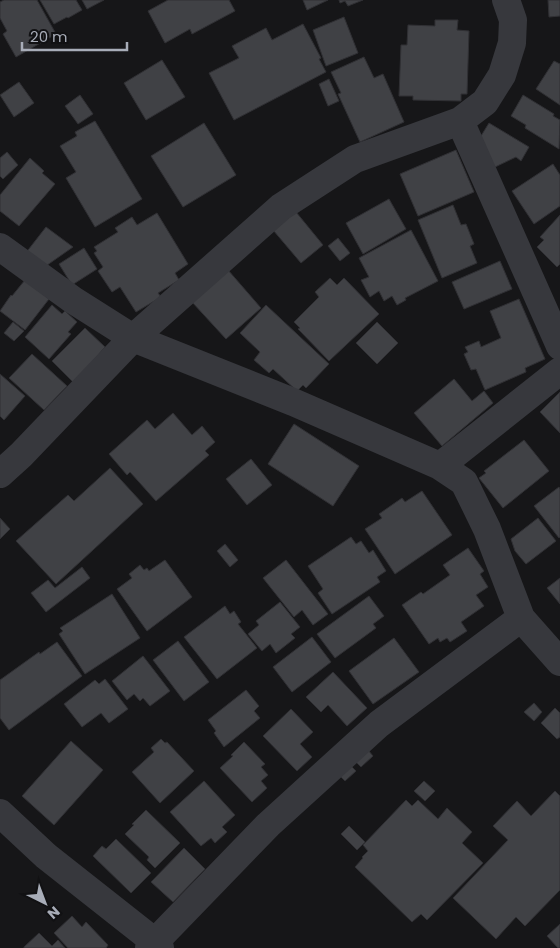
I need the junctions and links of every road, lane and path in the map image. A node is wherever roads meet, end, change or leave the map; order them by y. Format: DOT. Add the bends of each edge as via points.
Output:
graph roads {
  1 [pos="506,0"];
  2 [pos="460,121"];
  3 [pos="0,247"];
  4 [pos="132,338"];
  5 [pos="560,346"];
  6 [pos="560,370"];
  7 [pos="440,466"];
  8 [pos="0,474"];
  9 [pos="521,618"];
  10 [pos="560,662"];
  11 [pos="0,813"];
  12 [pos="155,946"];
  1 -- 2 [label="street" via="513,20 512,43 502,75 485,102"];
  2 -- 4 [label="street" via="355,159 281,207"];
  2 -- 5 [label="street"];
  3 -- 4 [label="street"];
  4 -- 7 [label="street" via="293,402"];
  4 -- 8 [label="street"];
  6 -- 7 [label="street"];
  7 -- 9 [label="street" via="464,482 487,529"];
  9 -- 10 [label="street"];
  9 -- 12 [label="street" via="379,724 268,825"];
  11 -- 12 [label="street" via="46,856"];
}
